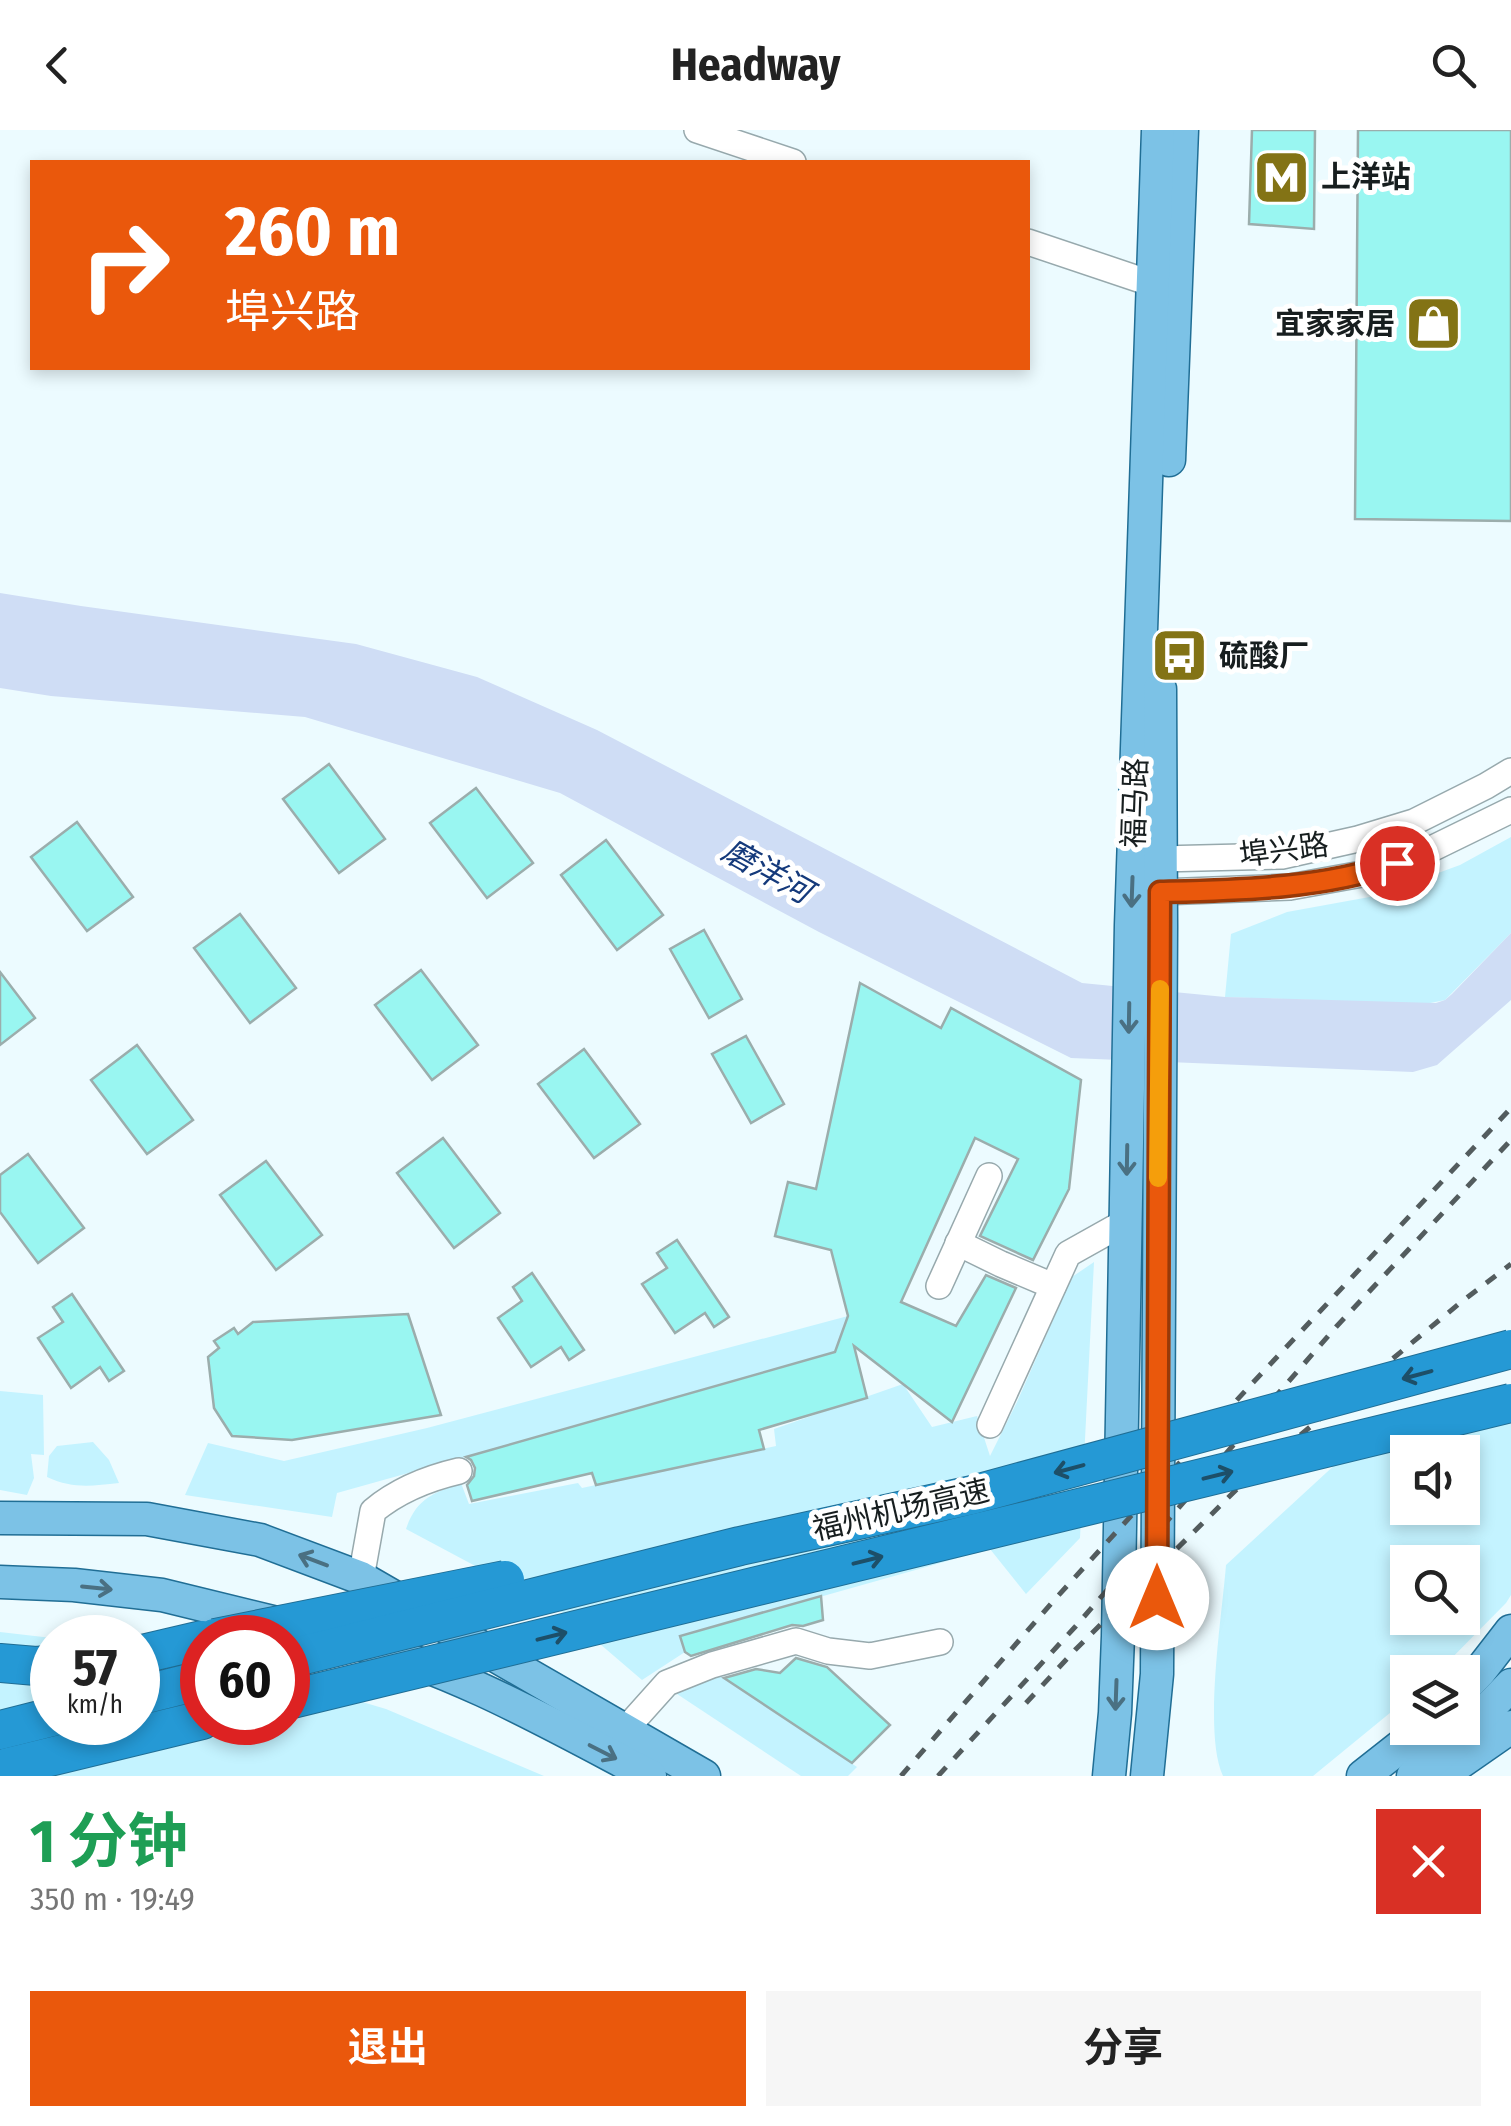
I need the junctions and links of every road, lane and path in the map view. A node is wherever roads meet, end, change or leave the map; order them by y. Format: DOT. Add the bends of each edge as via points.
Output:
graph roads {
  1 [pos="696,130"];
  2 [pos="1158,130"];
  3 [pos="1182,130"];
  4 [pos="787,160"];
  5 [pos="1030,243"];
  6 [pos="1153,284"];
  7 [pos="1511,771"];
  8 [pos="1511,810"];
  9 [pos="1160,858"];
  10 [pos="1160,892"];
  11 [pos="1145,970"];
  12 [pos="1144,1067"];
  13 [pos="989,1176"];
  14 [pos="1127,1221"];
  15 [pos="958,1243"];
  16 [pos="939,1286"];
  17 [pos="1053,1286"];
  18 [pos="1511,1349"];
  19 [pos="1511,1403"];
  20 [pos="990,1425"];
  21 [pos="459,1471"];
  22 [pos="0,1518"];
  23 [pos="740,1546"];
  24 [pos="361,1578"];
  25 [pos="0,1582"];
  26 [pos="310,1619"];
  27 [pos="1511,1631"];
  28 [pos="940,1642"];
  29 [pos="310,1653"];
  30 [pos="0,1663"];
  31 [pos="30,1666"];
  32 [pos="1480,1671"];
  33 [pos="1511,1684"];
  34 [pos="310,1695"];
  35 [pos="30,1722"];
  36 [pos="180,1725"];
  37 [pos="1511,1727"];
  38 [pos="0,1730"];
  39 [pos="624,1731"];
  40 [pos="1150,1740"];
  41 [pos="1402,1745"];
  42 [pos="4,1769"];
  43 [pos="1108,1774"];
  44 [pos="650,1776"];
  45 [pos="704,1776"];
  46 [pos="1147,1776"];
  47 [pos="1171,1776"];
  48 [pos="1363,1776"];
  49 [pos="1413,1776"];
  50 [pos="1440,1776"];
  1 -- 4 [label="street"];
  2 -- 6 [label="main road, 福马路"];
  3 -- 9 [label="main road, 福马路" via="1160,677"];
  5 -- 6 [label="street"];
  6 -- 11 [label="main road, 福马路, one-way"];
  7 -- 9 [label="street, 埠兴路" via="1414,822 1358,839 1282,856"];
  8 -- 10 [label="street, 埠兴路" via="1372,872 1290,887"];
  9 -- 10 [label="main road, 福马路"];
  10 -- 11 [label="main road, 福马路"];
  11 -- 12 [label="main road, 福马路"];
  12 -- 14 [label="main road, 福马路, one-way"];
  12 -- 40 [label="main road, 福马路" via="1157,1674"];
  13 -- 15 [label="street"];
  14 -- 17 [label="street" via="1068,1254"];
  14 -- 43 [label="main road, 福马路, one-way" via="1118,1636"];
  15 -- 16 [label="street"];
  15 -- 17 [label="street"];
  17 -- 20 [label="street"];
  18 -- 23 [label="highway, 福州机场高速, one-way, bridge" via="972,1496"];
  34 -- 19 [label="highway, 福州机场高速, one-way, bridge"];
  21 -- 24 [label="street" via="392,1496 374,1511"];
  24 -- 22 [label="main road, one-way" via="260,1540 148,1519"];
  23 -- 26 [label="highway, bridge" via="580,1565"];
  23 -- 29 [label="highway, 福州机场高速, bridge"];
  24 -- 39 [label="main road"];
  25 -- 44 [label="main road, one-way" via="162,1595 381,1650 491,1694"];
  27 -- 32 [label="main road"];
  28 -- 39 [label="street" via="870,1656 796,1641 667,1683"];
  30 -- 31 [label="highway"];
  33 -- 49 [label="main road" via="1456,1744"];
  35 -- 38 [label="highway"];
  36 -- 42 [label="highway"];
  37 -- 50 [label="main road"];
  39 -- 45 [label="main road"];
  40 -- 46 [label="main road, 福马路"];
  40 -- 47 [label="main road"];
  41 -- 48 [label="main road"];
}
